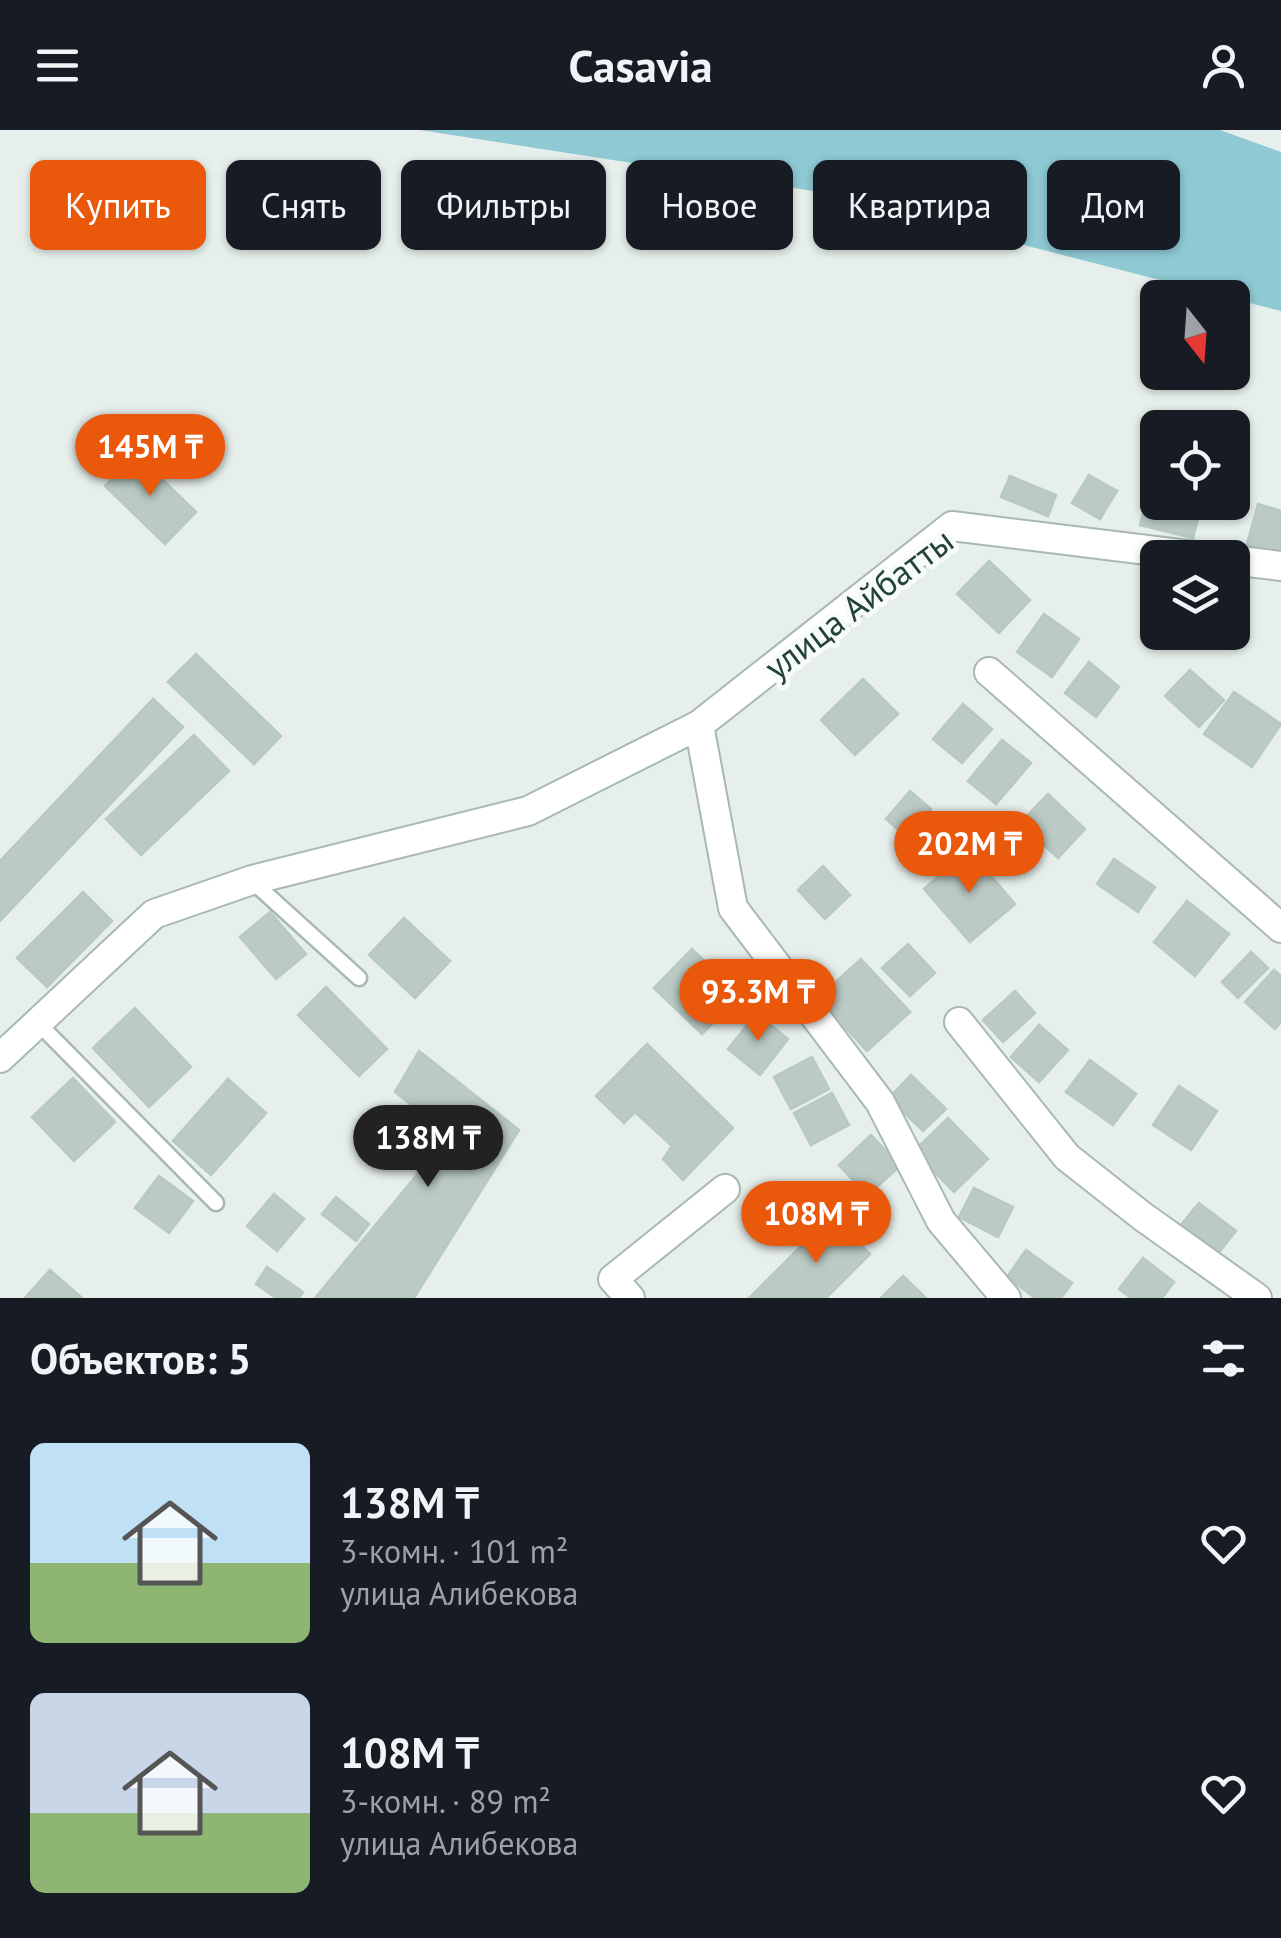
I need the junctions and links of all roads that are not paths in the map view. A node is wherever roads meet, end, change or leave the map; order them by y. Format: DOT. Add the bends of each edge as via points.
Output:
graph roads {
  1 [pos="1140,549"];
  2 [pos="1250,562"];
  3 [pos="1281,566"];
  4 [pos="989,672"];
  5 [pos="699,725"];
  6 [pos="252,880"];
  7 [pos="1281,928"];
  8 [pos="359,978"];
  9 [pos="37,1021"];
  10 [pos="959,1022"];
  11 [pos="0,1058"];
  12 [pos="725,1188"];
  13 [pos="216,1203"];
  14 [pos="630,1298"];
  15 [pos="1006,1298"];
  16 [pos="1257,1298"];
  1 -- 5 [label="street, улица Айбатты" via="952,526"];
  2 -- 3 [label="street"];
  4 -- 7 [label="street"];
  5 -- 6 [label="street, улица Айбатты" via="528,810"];
  5 -- 15 [label="street" via="734,908 880,1102 940,1221"];
  6 -- 8 [label="lane"];
  6 -- 9 [label="street, улица Айбатты" via="154,914"];
  9 -- 11 [label="street, улица Айбатты"];
  9 -- 13 [label="lane"];
  10 -- 16 [label="street" via="1067,1157"];
  12 -- 14 [label="street" via="614,1279"];
}
